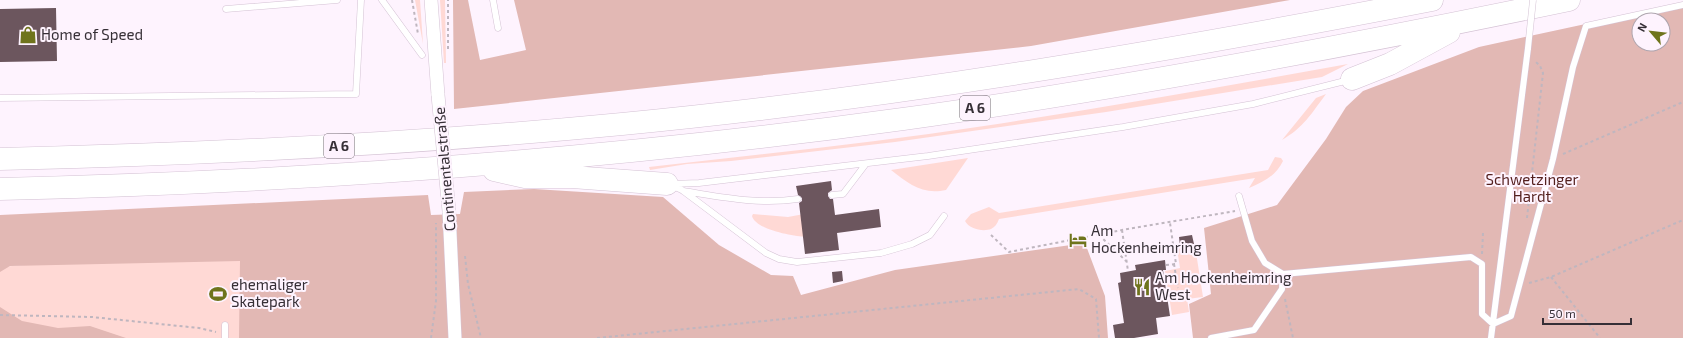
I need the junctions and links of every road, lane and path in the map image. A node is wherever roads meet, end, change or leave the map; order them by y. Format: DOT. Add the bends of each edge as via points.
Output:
graph roads {
  1 [pos="337,0"];
  2 [pos="361,0"];
  3 [pos="382,0"];
  4 [pos="431,0"];
  5 [pos="448,0"];
  6 [pos="493,0"];
  7 [pos="1432,0"];
  8 [pos="1533,0"];
  9 [pos="1569,0"];
  10 [pos="1683,5"];
  11 [pos="226,8"];
  12 [pos="1472,20"];
  13 [pos="498,28"];
  14 [pos="448,50"];
  15 [pos="422,55"];
  16 [pos="1526,56"];
  17 [pos="1352,79"];
  18 [pos="0,98"];
  19 [pos="1683,102"];
  20 [pos="0,159"];
  21 [pos="1553,159"];
  22 [pos="865,165"];
  23 [pos="473,166"];
  24 [pos="674,187"];
  25 [pos="0,189"];
  26 [pos="832,195"];
  27 [pos="1239,196"];
  28 [pos="798,200"];
  29 [pos="1244,210"];
  30 [pos="944,216"];
  31 [pos="437,217"];
  32 [pos="1683,220"];
  33 [pos="1527,222"];
  34 [pos="1170,223"];
  35 [pos="1122,230"];
  36 [pos="1483,233"];
  37 [pos="991,235"];
  38 [pos="1099,235"];
  39 [pos="464,255"];
  40 [pos="1127,262"];
  41 [pos="1174,264"];
  42 [pos="1482,264"];
  43 [pos="1166,265"];
  44 [pos="1128,272"];
  45 [pos="1283,274"];
  46 [pos="1551,277"];
  47 [pos="1520,286"];
  48 [pos="1178,288"];
  49 [pos="1282,288"];
  50 [pos="0,315"];
  51 [pos="1493,324"];
  52 [pos="225,325"];
  53 [pos="225,336"];
  54 [pos="432,338"];
  55 [pos="455,338"];
  56 [pos="481,338"];
  57 [pos="597,338"];
  58 [pos="1099,338"];
  59 [pos="1211,338"];
  60 [pos="1293,338"];
  61 [pos="1491,338"];
  62 [pos="1600,338"];
  1 -- 11 [label="lane"];
  2 -- 18 [label="lane" via="356,94"];
  3 -- 15 [label="lane"];
  4 -- 55 [label="street, Continentalstraße, bridge" via="449,211"];
  5 -- 14 [label="path"];
  6 -- 13 [label="lane"];
  7 -- 20 [label="highway, A 6" via="1113,59 690,117 478,137 281,150"];
  8 -- 16 [label="lane, bridge"];
  9 -- 12 [label="highway, A 6"];
  10 -- 21 [label="lane" via="1586,26 1573,67"];
  12 -- 17 [label="highway" via="1390,64"];
  12 -- 23 [label="highway, A 6" via="1117,87 904,119 698,144"];
  16 -- 33 [label="path" via="1535,61 1543,73"];
  16 -- 51 [label="lane"];
  17 -- 22 [label="lane" via="1246,106"];
  19 -- 21 [label="path"];
  21 -- 47 [label="lane"];
  22 -- 24 [label="lane"];
  22 -- 26 [label="lane" via="843,194"];
  23 -- 24 [label="highway" via="525,177 572,177"];
  23 -- 25 [label="highway, A 6" via="139,186"];
  24 -- 28 [label="lane" via="744,201"];
  24 -- 30 [label="lane" via="766,253 779,259 797,262 881,253 912,244 930,235"];
  27 -- 29 [label="lane"];
  29 -- 34 [label="path"];
  29 -- 45 [label="lane" via="1252,241 1265,263"];
  31 -- 54 [label="path" via="436,301"];
  32 -- 46 [label="path"];
  34 -- 35 [label="path"];
  34 -- 41 [label="path"];
  35 -- 38 [label="path"];
  35 -- 40 [label="path"];
  36 -- 42 [label="path"];
  37 -- 38 [label="path" via="1009,252"];
  38 -- 40 [label="path"];
  39 -- 56 [label="path"];
  40 -- 44 [label="path"];
  41 -- 43 [label="path"];
  41 -- 48 [label="path"];
  42 -- 45 [label="lane" via="1471,257"];
  42 -- 51 [label="lane" via="1482,314"];
  45 -- 49 [label="lane"];
  46 -- 47 [label="path"];
  46 -- 62 [label="path"];
  47 -- 51 [label="lane" via="1511,316"];
  49 -- 59 [label="lane" via="1254,330"];
  49 -- 60 [label="path"];
  50 -- 53 [label="path" via="92,317 199,328"];
  51 -- 61 [label="lane"];
  52 -- 53 [label="lane"];
  57 -- 58 [label="path" via="1079,289 1096,299"];
}
